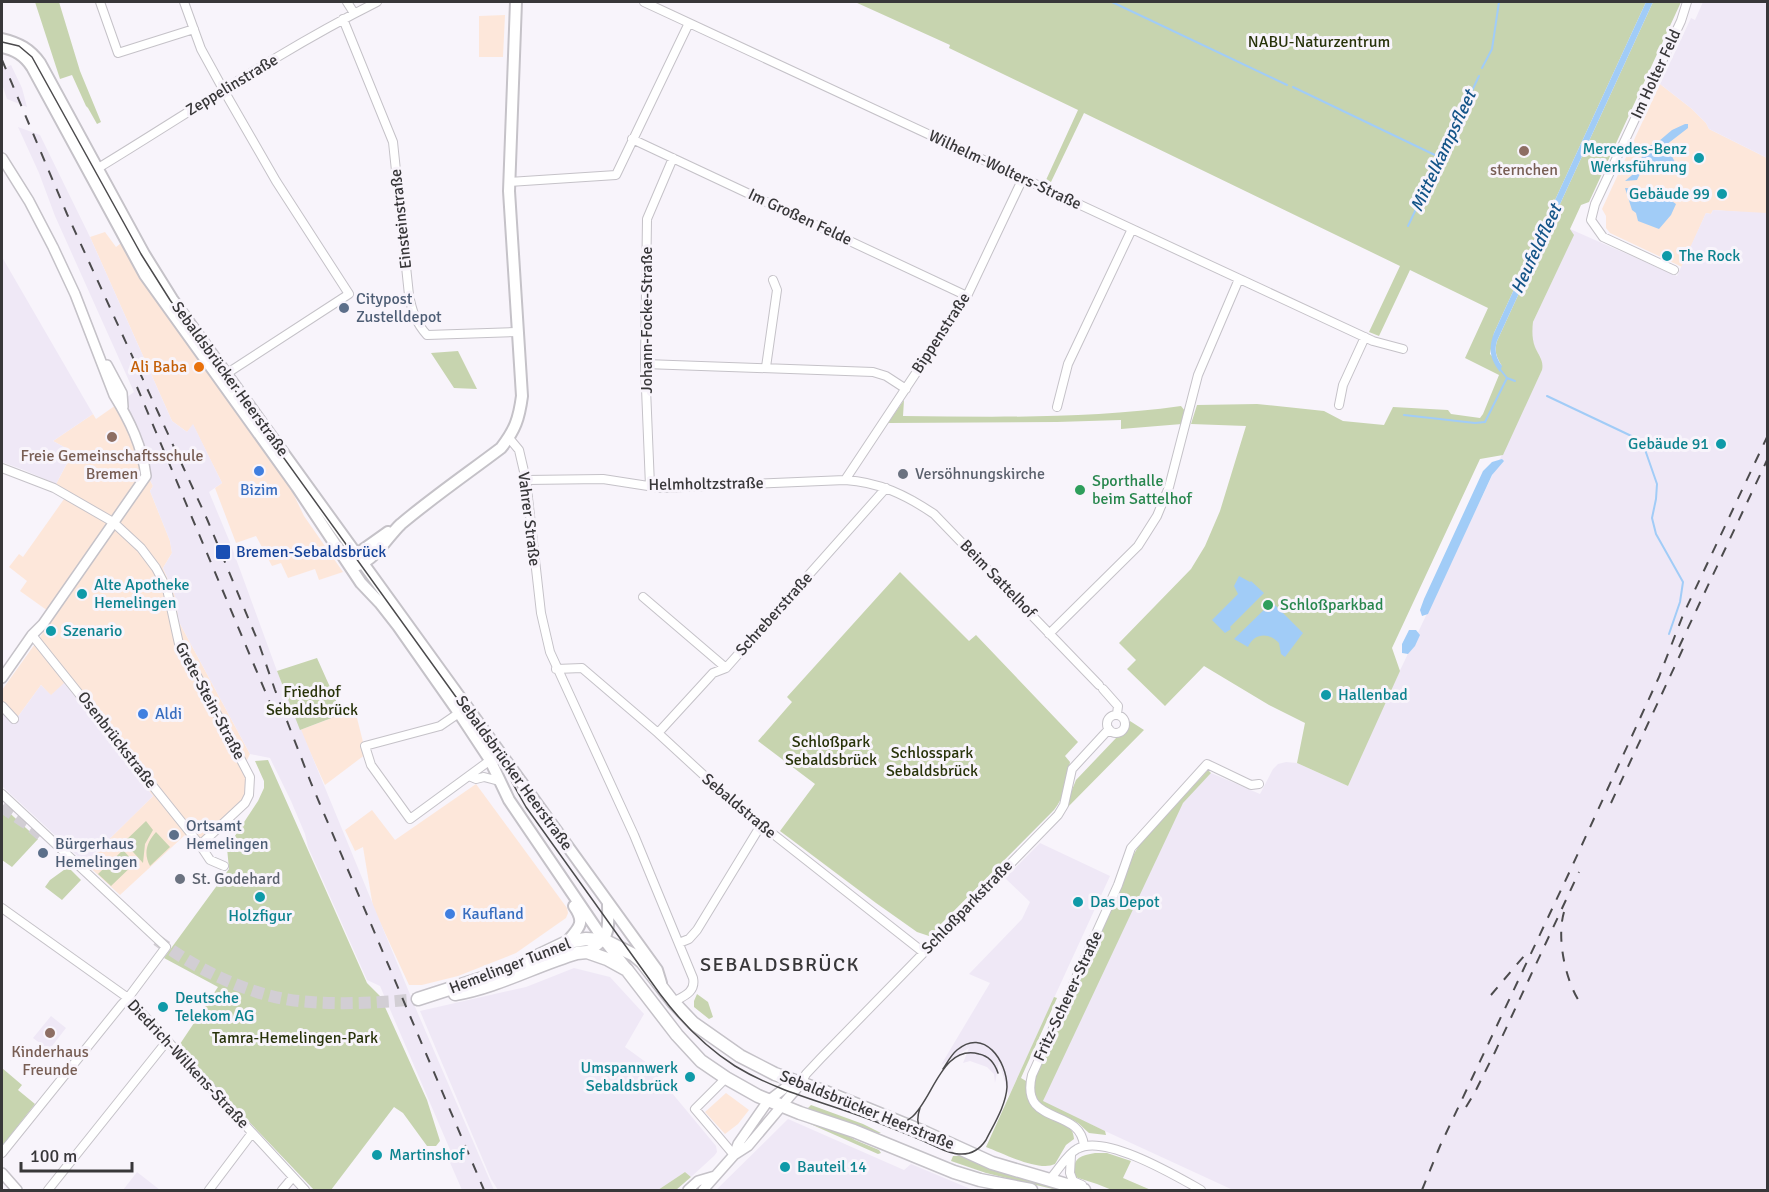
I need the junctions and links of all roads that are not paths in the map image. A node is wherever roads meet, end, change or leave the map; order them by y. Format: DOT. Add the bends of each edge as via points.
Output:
graph roads {
  1 [pos="100,2"];
  2 [pos="184,2"];
  3 [pos="347,2"];
  4 [pos="377,2"];
  5 [pos="516,2"];
  6 [pos="644,2"];
  7 [pos="1687,2"];
  8 [pos="354,14"];
  9 [pos="343,19"];
  10 [pos="689,23"];
  11 [pos="194,29"];
  12 [pos="2,39"];
  13 [pos="2,47"];
  14 [pos="223,89"];
  15 [pos="632,139"];
  16 [pos="2,158"];
  17 [pos="673,158"];
  18 [pos="94,170"];
  19 [pos="1023,178"];
  20 [pos="509,182"];
  21 [pos="1132,229"];
  22 [pos="1674,270"];
  23 [pos="1239,279"];
  24 [pos="773,280"];
  25 [pos="967,296"];
  26 [pos="517,332"];
  27 [pos="1365,337"];
  28 [pos="1403,349"];
  29 [pos="645,364"];
  30 [pos="766,367"];
  31 [pos="226,374"];
  32 [pos="906,388"];
  33 [pos="1339,405"];
  34 [pos="1057,407"];
  35 [pos="509,438"];
  36 [pos="2,468"];
  37 [pos="526,480"];
  38 [pos="845,480"];
  39 [pos="650,486"];
  40 [pos="886,488"];
  41 [pos="113,522"];
  42 [pos="399,526"];
  43 [pos="374,555"];
  44 [pos="360,559"];
  45 [pos="351,568"];
  46 [pos="384,591"];
  47 [pos="644,597"];
  48 [pos="1049,634"];
  49 [pos="32,635"];
  50 [pos="726,668"];
  51 [pos="556,669"];
  52 [pos="2,678"];
  53 [pos="2,706"];
  54 [pos="459,712"];
  55 [pos="1116,714"];
  56 [pos="14,719"];
  57 [pos="1108,729"];
  58 [pos="658,733"];
  59 [pos="500,753"];
  60 [pos="490,760"];
  61 [pos="469,776"];
  62 [pos="499,781"];
  63 [pos="1259,784"];
  64 [pos="2,794"];
  65 [pos="761,825"];
  66 [pos="200,845"];
  67 [pos="224,866"];
  68 [pos="555,869"];
  69 [pos="608,903"];
  70 [pos="2,908"];
  71 [pos="604,940"];
  72 [pos="567,942"];
  73 [pos="679,943"];
  74 [pos="587,952"];
  75 [pos="923,952"];
  76 [pos="627,970"];
  77 [pos="662,987"];
  78 [pos="128,998"];
  79 [pos="673,1002"];
  80 [pos="167,1041"];
  81 [pos="726,1078"];
  82 [pos="800,1079"];
  83 [pos="768,1101"];
  84 [pos="782,1106"];
  85 [pos="252,1133"];
  86 [pos="1084,1146"];
  87 [pos="2,1153"];
  88 [pos="1071,1154"];
  89 [pos="734,1155"];
  90 [pos="2,1173"];
  91 [pos="715,1176"];
  92 [pos="293,1177"];
  93 [pos="1049,1180"];
  94 [pos="1022,1190"];
  95 [pos="17,1191"];
  96 [pos="48,1191"];
  97 [pos="209,1191"];
  98 [pos="282,1191"];
  99 [pos="305,1191"];
  100 [pos="688,1191"];
  101 [pos="703,1191"];
  102 [pos="1086,1191"];
  103 [pos="1201,1191"];
  1 -- 11 [label="street" via="118,53"];
  2 -- 11 [label="street"];
  3 -- 8 [label="street"];
  4 -- 8 [label="street, Zeppelinstraße"];
  5 -- 20 [label="main road"];
  6 -- 10 [label="street, Wilhelm-Wolters-Straße"];
  7 -- 22 [label="street, Im Holter Feld" via="1591,220 1603,237"];
  8 -- 9 [label="street, Zeppelinstraße"];
  9 -- 14 [label="street, Zeppelinstraße"];
  9 -- 26 [label="street, Einsteinstraße" via="393,142 409,295 419,327 427,335"];
  10 -- 15 [label="street"];
  10 -- 19 [label="street, Wilhelm-Wolters-Straße"];
  11 -- 14 [label="street"];
  12 -- 18 [label="main road" via="21,45 36,57"];
  13 -- 18 [label="main road" via="24,56"];
  14 -- 18 [label="street, Zeppelinstraße"];
  14 -- 31 [label="street" via="348,294"];
  15 -- 17 [label="street, Im Großen Felde"];
  15 -- 20 [label="street" via="616,175"];
  16 -- 41 [label="street" via="53,247 98,350 122,393 124,410 139,443 146,476"];
  17 -- 25 [label="street, Im Großen Felde"];
  17 -- 29 [label="street, Johann-Focke-Straße" via="647,219"];
  18 -- 31 [label="main road, Sebaldsbrücker Heerstraße" via="156,274"];
  18 -- 45 [label="main road, Sebaldsbrücker Heerstraße" via="145,275"];
  19 -- 21 [label="street, Wilhelm-Wolters-Straße"];
  19 -- 25 [label="street, Bippenstraße"];
  20 -- 26 [label="main road"];
  21 -- 23 [label="street, Wilhelm-Wolters-Straße"];
  21 -- 34 [label="street" via="1068,364"];
  23 -- 27 [label="street, Wilhelm-Wolters-Straße"];
  23 -- 48 [label="street" via="1198,375 1169,487 1156,516 1138,546"];
  24 -- 30 [label="street" via="777,290"];
  25 -- 32 [label="street, Bippenstraße"];
  26 -- 35 [label="main road" via="522,396 519,418"];
  27 -- 28 [label="street, Wilhelm-Wolters-Straße"];
  27 -- 33 [label="street" via="1343,385"];
  29 -- 30 [label="street"];
  29 -- 39 [label="street, Johann-Focke-Straße"];
  30 -- 32 [label="street" via="873,372"];
  31 -- 44 [label="main road, Sebaldsbrücker Heerstraße"];
  32 -- 38 [label="street, Bippenstraße"];
  35 -- 37 [label="street, Vahrer Straße" via="519,450"];
  35 -- 42 [label="main road"];
  36 -- 41 [label="street, Grete-Stein-Straße" via="54,488"];
  37 -- 39 [label="street, Helmholtzstraße" via="603,479"];
  37 -- 51 [label="street, Vahrer Straße" via="544,634"];
  38 -- 39 [label="street, Helmholtzstraße"];
  38 -- 40 [label="street, Helmholtzstraße"];
  40 -- 48 [label="street, Beim Sattelhof" via="934,514"];
  40 -- 50 [label="street, Schreberstraße"];
  41 -- 49 [label="street"];
  41 -- 66 [label="street, Grete-Stein-Straße" via="156,568 167,589 179,644 250,777 245,803"];
  42 -- 43 [label="main road"];
  42 -- 44 [label="main road"];
  43 -- 44 [label="main road"];
  43 -- 46 [label="main road" via="385,583"];
  44 -- 45 [label="main road"];
  44 -- 46 [label="main road, Sebaldsbrücker Heerstraße"];
  45 -- 54 [label="main road, Sebaldsbrücker Heerstraße"];
  46 -- 59 [label="main road, Sebaldsbrücker Heerstraße"];
  47 -- 50 [label="street"];
  48 -- 55 [label="street, Beim Sattelhof" via="1118,706"];
  49 -- 52 [label="street"];
  49 -- 66 [label="street, Osenbrückstraße"];
  50 -- 58 [label="street, Schreberstraße" via="713,673"];
  51 -- 58 [label="street, Sebaldstraße" via="582,668"];
  51 -- 73 [label="street, Vahrer Straße" via="634,835"];
  53 -- 56 [label="street"];
  54 -- 60 [label="main road, Sebaldsbrücker Heerstraße"];
  54 -- 61 [label="street" via="440,726 365,746 371,765 410,819"];
  55 -- 57 [label="street" via="1108,719"];
  55 -- 57 [label="street" via="1124,719 1125,727 1116,733"];
  57 -- 75 [label="street, Schloßparkstraße" via="1072,769 1058,815"];
  58 -- 65 [label="street, Sebaldstraße"];
  59 -- 60 [label="street"];
  59 -- 69 [label="main road, Sebaldsbrücker Heerstraße"];
  60 -- 61 [label="street"];
  60 -- 62 [label="main road, Sebaldsbrücker Heerstraße"];
  61 -- 62 [label="street"];
  62 -- 68 [label="main road, Sebaldsbrücker Heerstraße"];
  63 -- 86 [label="street, Fritz-Scherer-Straße" via="1251,785 1207,764 1131,848 1029,1087 1039,1109 1073,1124"];
  64 -- 78 [label="street" via="166,947"];
  65 -- 73 [label="street" via="697,930"];
  65 -- 75 [label="street, Sebaldstraße"];
  66 -- 67 [label="street" via="210,860"];
  68 -- 71 [label="main road, Sebaldsbrücker Heerstraße"];
  68 -- 72 [label="main road" via="557,881 581,916 578,928"];
  69 -- 71 [label="main road"];
  69 -- 77 [label="main road, Sebaldsbrücker Heerstraße" via="657,970"];
  70 -- 78 [label="street, Diedrich-Wilkens-Straße"];
  71 -- 72 [label="main road, Hemelinger Tunnel"];
  71 -- 74 [label="main road"];
  71 -- 76 [label="main road, Sebaldsbrücker Heerstraße"];
  71 -- 77 [label="main road, Hemelinger Tunnel" via="634,955"];
  72 -- 74 [label="main road, Hemelinger Tunnel" via="508,970 418,999 469,992 561,957"];
  73 -- 79 [label="street, Vahrer Straße" via="694,984 690,993"];
  74 -- 76 [label="main road, Hemelinger Tunnel"];
  75 -- 82 [label="street, Schloßparkstraße"];
  76 -- 81 [label="main road, Sebaldsbrücker Heerstraße" via="677,1035 702,1061"];
  77 -- 79 [label="main road, Sebaldsbrücker Heerstraße"];
  78 -- 80 [label="street, Diedrich-Wilkens-Straße"];
  78 -- 87 [label="street"];
  79 -- 82 [label="main road, Sebaldsbrücker Heerstraße" via="693,1023 732,1052 776,1074"];
  80 -- 85 [label="street, Diedrich-Wilkens-Straße"];
  80 -- 96 [label="street"];
  81 -- 83 [label="main road, Sebaldsbrücker Heerstraße"];
  81 -- 89 [label="street" via="694,1109"];
  82 -- 83 [label="street"];
  82 -- 84 [label="street"];
  82 -- 93 [label="main road, Sebaldsbrücker Heerstraße" via="992,1163"];
  83 -- 84 [label="main road, Sebaldsbrücker Heerstraße"];
  83 -- 89 [label="street"];
  84 -- 89 [label="street" via="748,1146"];
  84 -- 94 [label="main road, Sebaldsbrücker Heerstraße" via="954,1172"];
  85 -- 92 [label="street, Diedrich-Wilkens-Straße"];
  85 -- 97 [label="street"];
  86 -- 88 [label="street"];
  86 -- 103 [label="street" via="1110,1147"];
  88 -- 93 [label="street"];
  88 -- 102 [label="street" via="1073,1181 1086,1186"];
  89 -- 91 [label="street"];
  90 -- 95 [label="street"];
  91 -- 100 [label="street" via="698,1181"];
  91 -- 101 [label="street"];
  92 -- 98 [label="street"];
  92 -- 99 [label="street, Diedrich-Wilkens-Straße"];
  93 -- 102 [label="main road, Sebaldsbrücker Heerstraße"];
}
